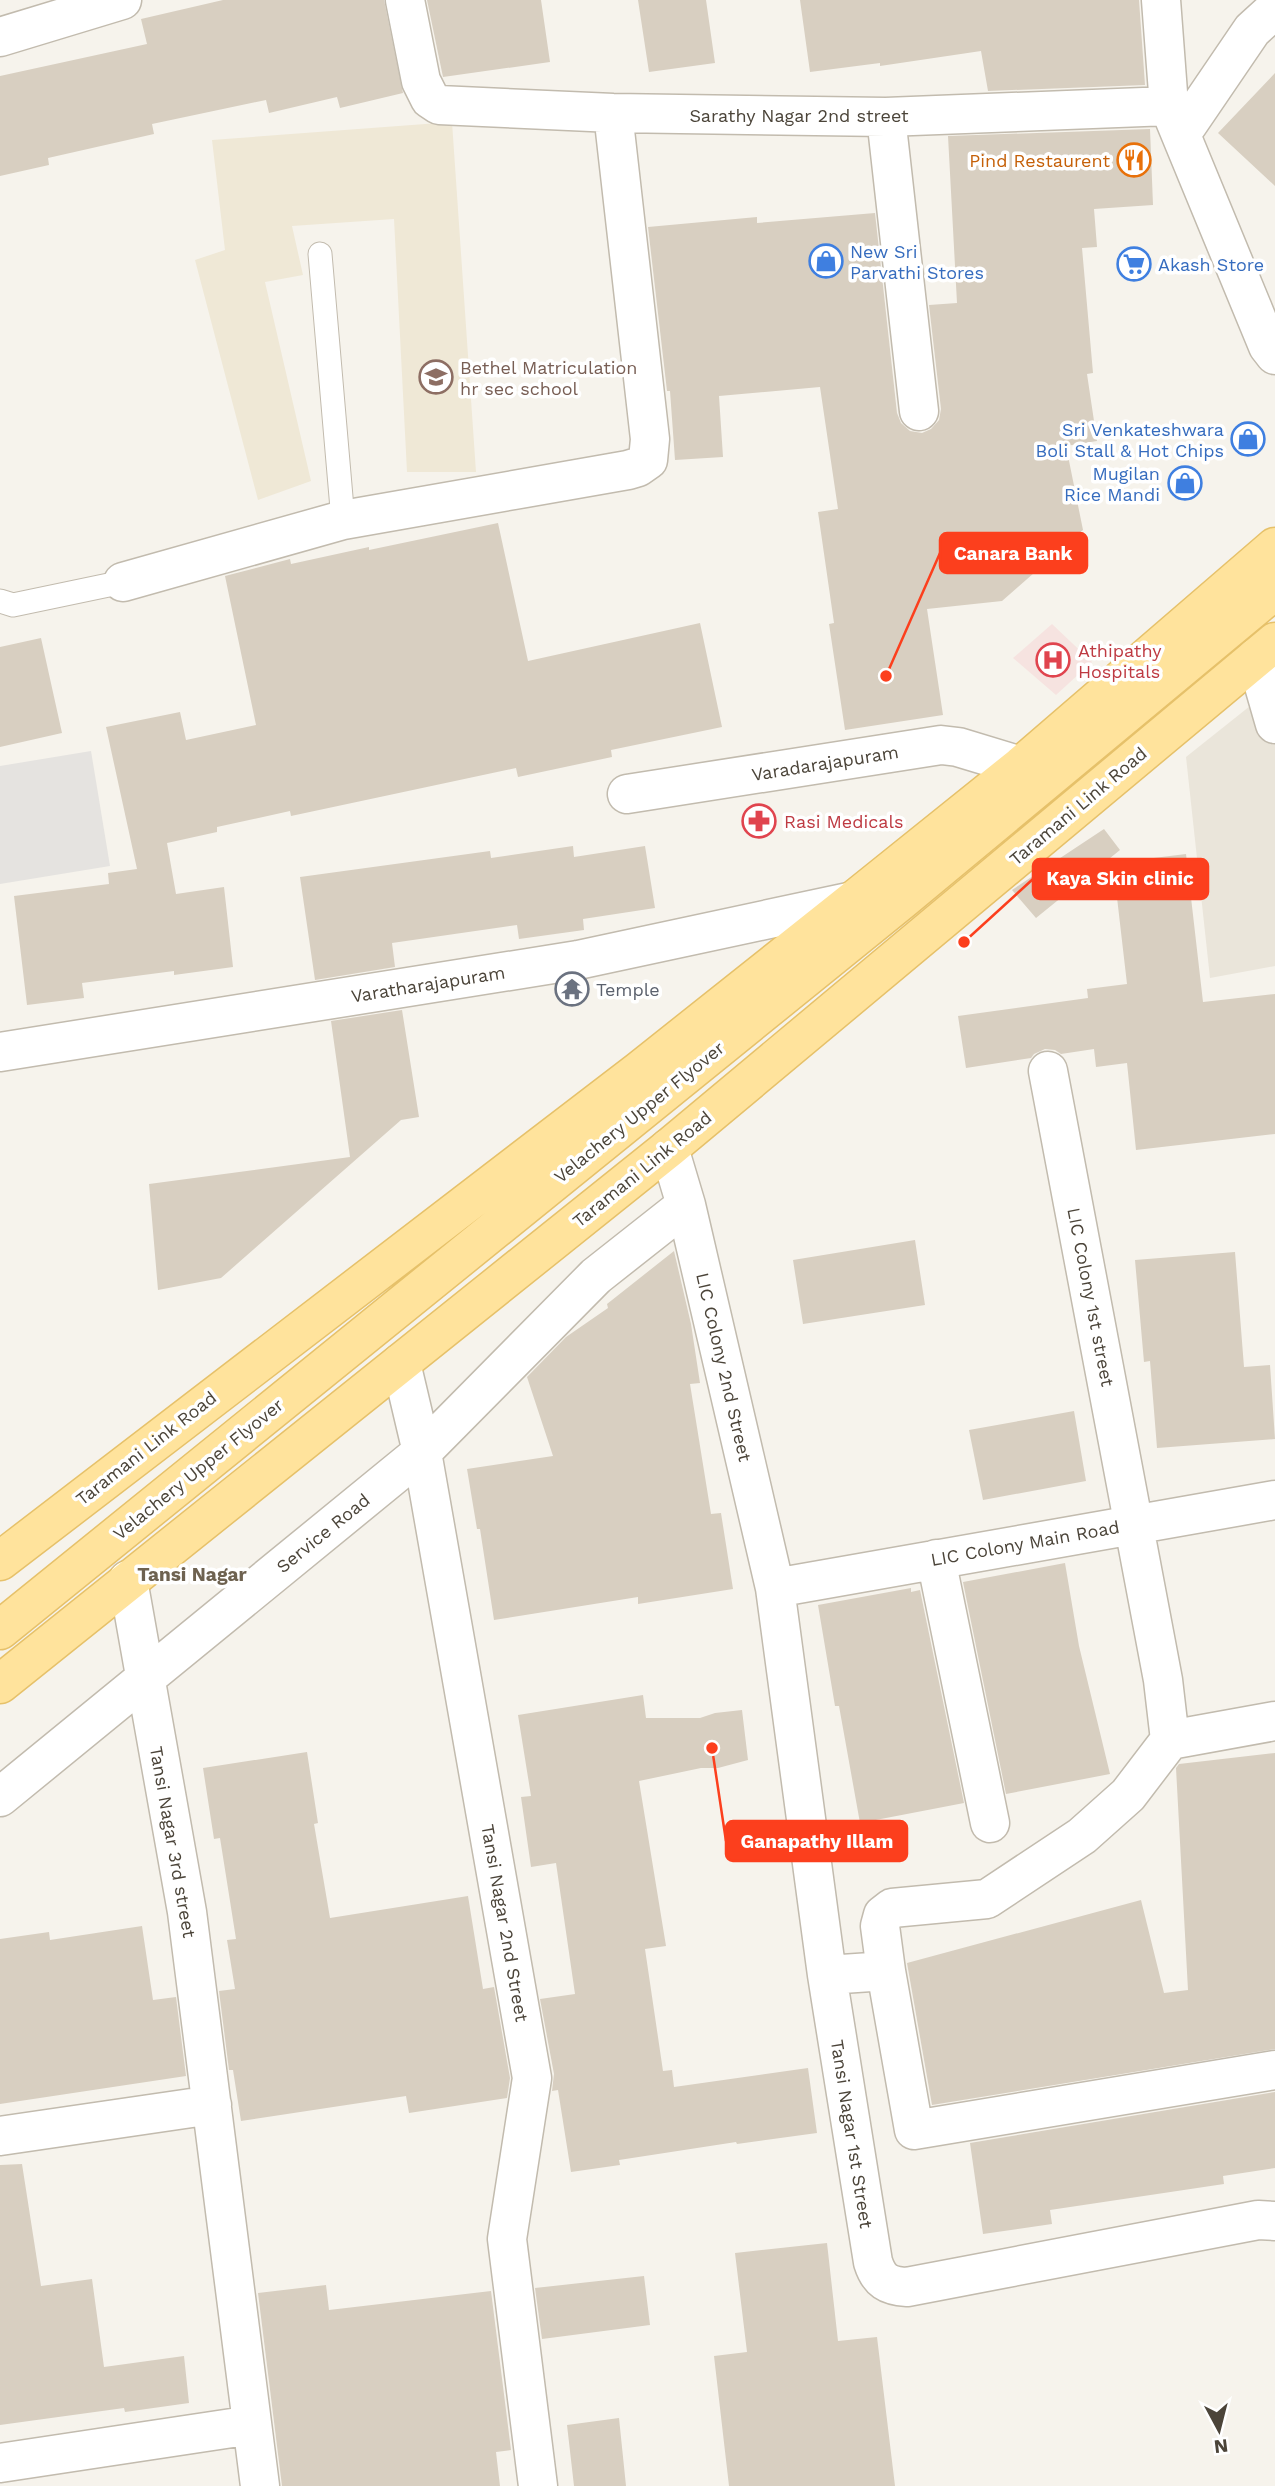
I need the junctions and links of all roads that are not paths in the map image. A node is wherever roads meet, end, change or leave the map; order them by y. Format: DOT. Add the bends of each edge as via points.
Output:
graph roads {
  1 [pos="122,0"];
  2 [pos="405,0"];
  3 [pos="1161,0"];
  4 [pos="1275,9"];
  5 [pos="0,37"];
  6 [pos="613,113"];
  7 [pos="886,117"];
  8 [pos="1175,119"];
  9 [pos="320,254"];
  10 [pos="1275,355"];
  11 [pos="919,411"];
  12 [pos="343,520"];
  13 [pos="1275,547"];
  14 [pos="123,582"];
  15 [pos="1275,590"];
  16 [pos="0,601"];
  17 [pos="1265,650"];
  18 [pos="1275,721"];
  19 [pos="1021,766"];
  20 [pos="627,794"];
  21 [pos="853,901"];
  22 [pos="1,1047"];
  23 [pos="1048,1071"];
  24 [pos="669,1148"];
  25 [pos="686,1205"];
  26 [pos="401,1363"];
  27 [pos="422,1452"];
  28 [pos="1275,1500"];
  29 [pos="1133,1524"];
  30 [pos="936,1559"];
  31 [pos="0,1561"];
  32 [pos="128,1580"];
  33 [pos="775,1588"];
  34 [pos="0,1630"];
  35 [pos="144,1679"];
  36 [pos="0,1684"];
  37 [pos="1275,1721"];
  38 [pos="1170,1740"];
  39 [pos="0,1797"];
  40 [pos="990,1823"];
  41 [pos="886,1971"];
  42 [pos="827,1975"];
  43 [pos="1275,2070"];
  44 [pos="212,2105"];
  45 [pos="0,2136"];
  46 [pos="1275,2221"];
  47 [pos="252,2426"];
  48 [pos="0,2463"];
  49 [pos="260,2486"];
  50 [pos="538,2486"];
  1 -- 5 [label="street"];
  2 -- 6 [label="street, Sarathy Nagar 2nd street" via="421,81 430,99 439,105"];
  3 -- 8 [label="street"];
  4 -- 8 [label="street" via="1252,30 1188,124"];
  6 -- 7 [label="street, Sarathy Nagar 2nd street"];
  6 -- 12 [label="street" via="650,439 648,460 628,470"];
  7 -- 8 [label="street, Sarathy Nagar 2nd street"];
  7 -- 11 [label="street"];
  8 -- 10 [label="street"];
  9 -- 12 [label="lane"];
  12 -- 14 [label="street"];
  13 -- 19 [label="main road, Taramani Link Road"];
  14 -- 16 [label="lane" via="13,605"];
  15 -- 34 [label="main road, Velachery Upper Flyover" via="904,899"];
  17 -- 18 [label="street"];
  17 -- 24 [label="main road, Taramani Link Road"];
  19 -- 20 [label="street, Varadarajapuram" via="958,747 932,746"];
  19 -- 21 [label="main road, Taramani Link Road"];
  21 -- 22 [label="street, Varatharajapuram" via="578,961"];
  21 -- 31 [label="main road, Taramani Link Road"];
  23 -- 29 [label="street, LIC Colony 1st street"];
  24 -- 25 [label="street, LIC Colony 2nd Street"];
  24 -- 26 [label="main road, Taramani Link Road"];
  25 -- 27 [label="street, Service Road" via="596,1276"];
  25 -- 33 [label="street, LIC Colony 2nd Street"];
  26 -- 27 [label="street, Tansi Nagar 2nd Street"];
  26 -- 32 [label="main road, Taramani Link Road"];
  27 -- 35 [label="street, Service Road"];
  27 -- 50 [label="street, Tansi Nagar 2nd Street" via="532,2078 507,2239"];
  28 -- 29 [label="street, LIC Colony Main Road"];
  29 -- 30 [label="street, LIC Colony Main Road"];
  29 -- 38 [label="street, LIC Colony 1st street"];
  30 -- 33 [label="street, LIC Colony Main Road"];
  30 -- 40 [label="street"];
  32 -- 35 [label="street, Tansi Nagar 3rd street"];
  32 -- 36 [label="main road, Taramani Link Road"];
  33 -- 42 [label="street, Tansi Nagar 1st Street"];
  35 -- 39 [label="street, Service Road"];
  35 -- 44 [label="street, Tansi Nagar 3rd street" via="187,1912"];
  37 -- 38 [label="street"];
  38 -- 41 [label="street" via="1128,1795 1082,1836 987,1899 892,1908 883,1915 880,1926"];
  41 -- 42 [label="street"];
  41 -- 43 [label="street" via="915,2130"];
  42 -- 46 [label="street, Tansi Nagar 1st Street" via="873,2262 885,2284 908,2287 1258,2220"];
  44 -- 45 [label="street"];
  44 -- 47 [label="street, Tansi Nagar 3rd street"];
  47 -- 48 [label="street"];
  47 -- 49 [label="street, Tansi Nagar 3rd street"];
}
